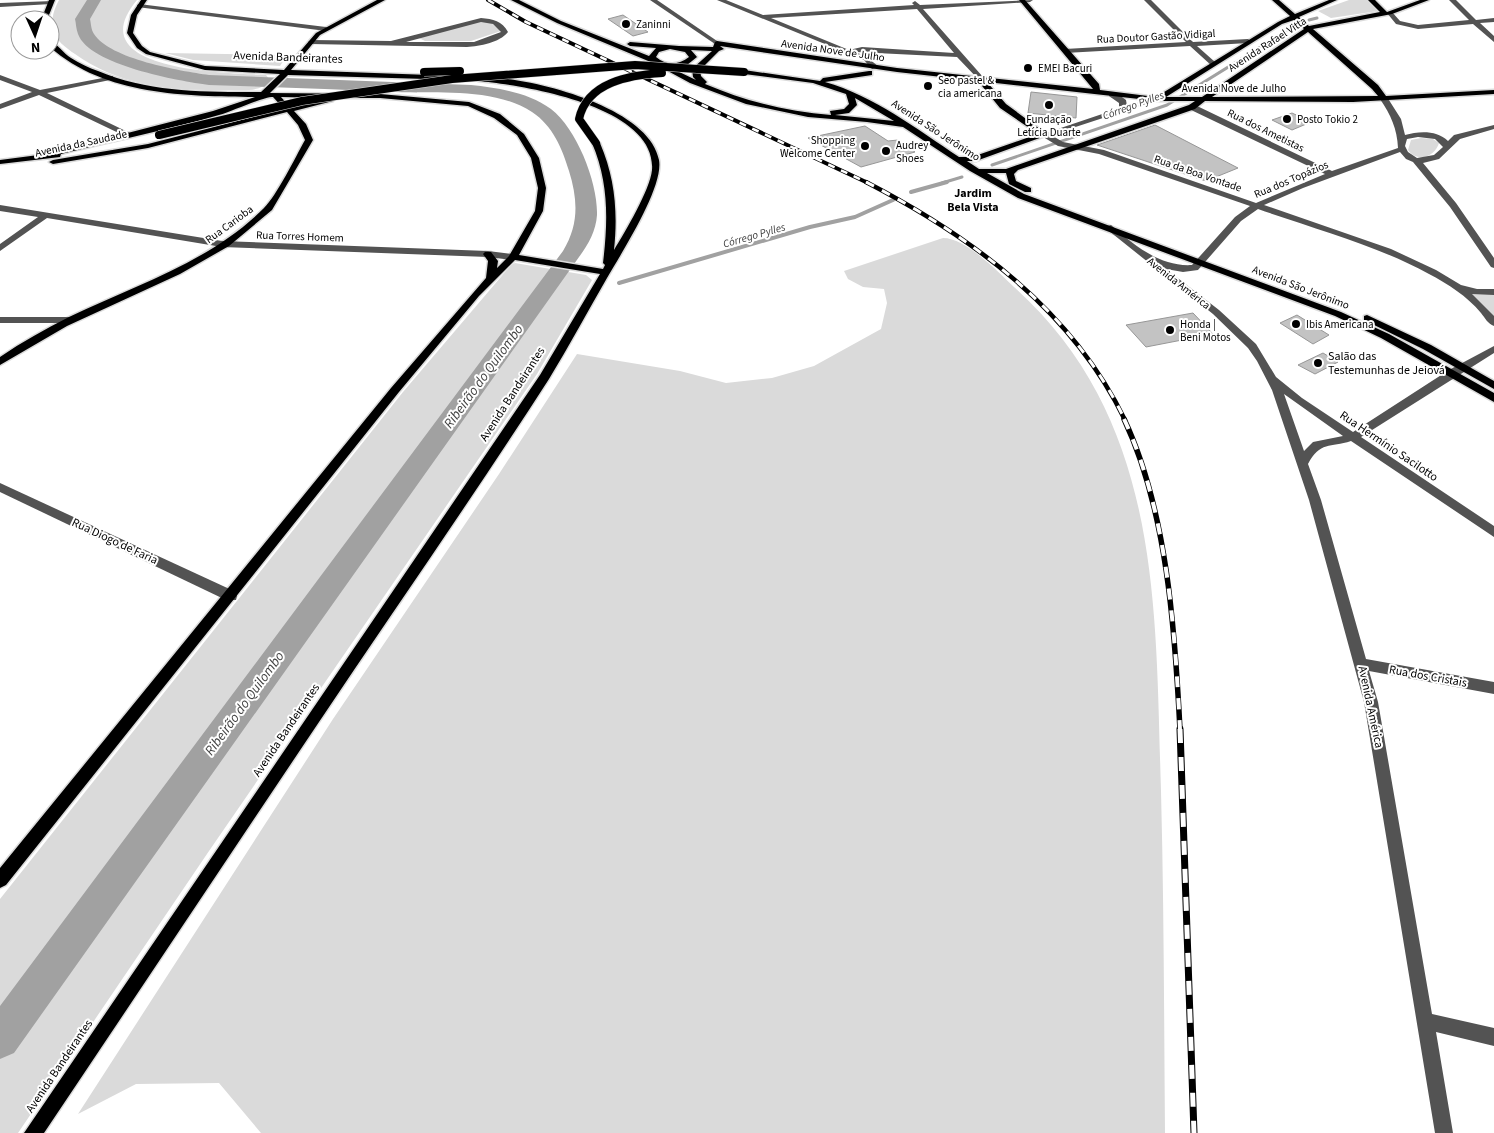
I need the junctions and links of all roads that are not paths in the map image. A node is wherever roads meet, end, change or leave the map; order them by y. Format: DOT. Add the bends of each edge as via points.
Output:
graph roads {
  1 [pos="382,0"];
  2 [pos="514,0"];
  3 [pos="526,0"];
  4 [pos="654,0"];
  5 [pos="720,0"];
  6 [pos="913,0"];
  7 [pos="1022,0"];
  8 [pos="1030,0"];
  9 [pos="1147,0"];
  10 [pos="1275,0"];
  11 [pos="1334,0"];
  12 [pos="1372,0"];
  13 [pos="1376,0"];
  14 [pos="1426,0"];
  15 [pos="1452,0"];
  16 [pos="52,1"];
  17 [pos="142,3"];
  18 [pos="0,5"];
  19 [pos="919,7"];
  20 [pos="1390,13"];
  21 [pos="1295,16"];
  22 [pos="1378,16"];
  23 [pos="760,17"];
  24 [pos="1494,20"];
  25 [pos="1476,22"];
  26 [pos="1398,23"];
  27 [pos="326,28"];
  28 [pos="1309,28"];
  29 [pos="1494,40"];
  30 [pos="1248,41"];
  31 [pos="311,42"];
  32 [pos="392,43"];
  33 [pos="1192,44"];
  34 [pos="716,46"];
  35 [pos="673,48"];
  36 [pos="695,48"];
  37 [pos="849,51"];
  38 [pos="1065,51"];
  39 [pos="60,53"];
  40 [pos="960,55"];
  41 [pos="708,57"];
  42 [pos="826,60"];
  43 [pos="656,62"];
  44 [pos="687,62"];
  45 [pos="1212,64"];
  46 [pos="872,70"];
  47 [pos="744,73"];
  48 [pos="285,74"];
  49 [pos="351,75"];
  50 [pos="0,77"];
  51 [pos="110,78"];
  52 [pos="980,79"];
  53 [pos="802,80"];
  54 [pos="703,82"];
  55 [pos="274,89"];
  56 [pos="39,92"];
  57 [pos="179,92"];
  58 [pos="848,92"];
  59 [pos="1093,92"];
  60 [pos="1214,92"];
  61 [pos="1494,92"];
  62 [pos="265,94"];
  63 [pos="1112,94"];
  64 [pos="360,95"];
  65 [pos="1158,99"];
  66 [pos="1384,99"];
  67 [pos="1204,100"];
  68 [pos="1229,100"];
  69 [pos="1192,103"];
  70 [pos="0,107"];
  71 [pos="878,107"];
  72 [pos="290,110"];
  73 [pos="1118,112"];
  74 [pos="216,113"];
  75 [pos="1396,119"];
  76 [pos="183,121"];
  77 [pos="220,126"];
  78 [pos="910,127"];
  79 [pos="1494,127"];
  80 [pos="1467,134"];
  81 [pos="130,136"];
  82 [pos="1046,136"];
  83 [pos="1433,136"];
  84 [pos="1094,140"];
  85 [pos="1402,145"];
  86 [pos="1074,146"];
  87 [pos="1447,148"];
  88 [pos="1101,152"];
  89 [pos="1441,155"];
  90 [pos="956,158"];
  91 [pos="51,159"];
  92 [pos="1416,160"];
  93 [pos="0,162"];
  94 [pos="1015,168"];
  95 [pos="0,169"];
  96 [pos="973,169"];
  97 [pos="1331,174"];
  98 [pos="1440,189"];
  99 [pos="1258,205"];
  100 [pos="0,208"];
  101 [pos="45,216"];
  102 [pos="1108,227"];
  103 [pos="222,244"];
  104 [pos="0,248"];
  105 [pos="488,254"];
  106 [pos="1142,254"];
  107 [pos="512,257"];
  108 [pos="1201,262"];
  109 [pos="1494,265"];
  110 [pos="606,269"];
  111 [pos="492,278"];
  112 [pos="1458,287"];
  113 [pos="1494,292"];
  114 [pos="1216,312"];
  115 [pos="0,320"];
  116 [pos="71,320"];
  117 [pos="1494,323"];
  118 [pos="1494,349"];
  119 [pos="0,362"];
  120 [pos="1462,366"];
  121 [pos="1450,373"];
  122 [pos="1272,379"];
  123 [pos="1494,386"];
  124 [pos="1494,398"];
  125 [pos="1351,437"];
  126 [pos="1302,464"];
  127 [pos="0,486"];
  128 [pos="1494,532"];
  129 [pos="231,596"];
  130 [pos="1362,664"];
  131 [pos="1494,688"];
  132 [pos="0,880"];
  133 [pos="1426,1021"];
  134 [pos="1494,1037"];
  135 [pos="33,1133"];
  136 [pos="1444,1133"];
  1 -- 27 [label="main road"];
  2 -- 43 [label="main road" via="581,32"];
  3 -- 35 [label="main road, Avenida Nove de Julho" via="624,43"];
  4 -- 34 [label="street"];
  5 -- 23 [label="street"];
  6 -- 19 [label="street"];
  7 -- 8 [label="street"];
  7 -- 19 [label="street"];
  7 -- 38 [label="main road"];
  9 -- 33 [label="street"];
  10 -- 21 [label="main road"];
  11 -- 21 [label="main road, Avenida Rafael Vitta"];
  12 -- 22 [label="main road" via="1384,12"];
  13 -- 20 [label="main road"];
  14 -- 20 [label="main road, Avenida Rafael Vitta"];
  15 -- 25 [label="street"];
  16 -- 18 [label="street"];
  17 -- 27 [label="street"];
  17 -- 48 [label="main road, Avenida Bandeirantes" via="134,15 130,33 139,47 148,53 205,68"];
  19 -- 23 [label="street"];
  19 -- 40 [label="street"];
  20 -- 22 [label="main road, Avenida Rafael Vitta"];
  20 -- 26 [label="street"];
  21 -- 28 [label="main road"];
  21 -- 30 [label="main road, Avenida Rafael Vitta"];
  22 -- 26 [label="street"];
  22 -- 28 [label="main road, Avenida Rafael Vitta"];
  23 -- 37 [label="street"];
  24 -- 25 [label="street"];
  25 -- 26 [label="street" via="1424,27"];
  25 -- 29 [label="street"];
  27 -- 31 [label="main road"];
  28 -- 60 [label="main road, Avenida Rafael Vitta"];
  28 -- 66 [label="main road"];
  30 -- 33 [label="street, Rua Doutor Gastão Vidigal"];
  30 -- 45 [label="main road, Avenida Rafael Vitta"];
  31 -- 32 [label="street"];
  31 -- 48 [label="main road"];
  32 -- 32 [label="street" via="483,43 505,32 494,22 481,20"];
  33 -- 38 [label="street, Rua Doutor Gastão Vidigal"];
  33 -- 45 [label="street"];
  34 -- 36 [label="main road, Avenida Nove de Julho"];
  34 -- 41 [label="main road"];
  34 -- 42 [label="main road, Avenida Nove de Julho"];
  35 -- 36 [label="main road, Avenida Nove de Julho"];
  35 -- 43 [label="main road" via="654,53 652,58"];
  35 -- 44 [label="main road" via="692,54"];
  36 -- 41 [label="main road" via="708,51"];
  37 -- 40 [label="street"];
  37 -- 42 [label="main road" via="844,59"];
  37 -- 46 [label="street" via="866,59"];
  38 -- 59 [label="main road" via="1096,86"];
  39 -- 51 [label="main road"];
  40 -- 52 [label="street"];
  41 -- 54 [label="main road" via="696,69 697,77"];
  42 -- 46 [label="main road, Avenida Nove de Julho"];
  43 -- 44 [label="main road" via="672,65"];
  43 -- 78 [label="main road" via="692,82 769,107"];
  44 -- 54 [label="main road" via="686,71"];
  45 -- 65 [label="main road, Avenida Rafael Vitta"];
  46 -- 52 [label="main road, Avenida Nove de Julho"];
  46 -- 53 [label="main road" via="830,80"];
  46 -- 71 [label="main road" via="860,85"];
  47 -- 49 [label="main road, bridge" via="679,62 633,60"];
  47 -- 53 [label="main road"];
  47 -- 91 [label="main road, Avenida da Saudade, bridge" via="671,66 620,66 444,80 302,101 134,144"];
  47 -- 110 [label="main road, bridge" via="658,73 632,77 609,84 587,98 579,115 581,124 596,143 606,164 612,200"];
  48 -- 49 [label="main road, Avenida Bandeirantes"];
  48 -- 55 [label="main road"];
  49 -- 110 [label="main road, Avenida Bandeirantes" via="513,82 579,98 630,123 650,144 656,171 644,204"];
  50 -- 56 [label="street"];
  51 -- 56 [label="street"];
  51 -- 57 [label="main road"];
  52 -- 59 [label="main road, Avenida Nove de Julho"];
  52 -- 82 [label="main road, Rua da Boa Vontade" via="1003,106"];
  53 -- 58 [label="main road, Avenida São Jerônimo"];
  54 -- 58 [label="main road" via="773,104 822,113 851,108 854,101"];
  55 -- 62 [label="main road"];
  55 -- 64 [label="main road"];
  55 -- 72 [label="main road, Rua Carioba"];
  56 -- 70 [label="street"];
  56 -- 81 [label="street"];
  57 -- 62 [label="main road"];
  57 -- 76 [label="main road" via="204,96 214,100 216,105 213,111"];
  58 -- 71 [label="main road, Avenida São Jerônimo"];
  59 -- 63 [label="main road, Avenida Nove de Julho"];
  60 -- 67 [label="main road, Avenida Rafael Vitta"];
  60 -- 68 [label="main road"];
  61 -- 66 [label="main road, Avenida Nove de Julho"];
  62 -- 74 [label="main road" via="249,103"];
  63 -- 65 [label="main road, Avenida Nove de Julho"];
  63 -- 73 [label="street" via="1123,102 1123,108"];
  64 -- 72 [label="main road" via="333,98"];
  64 -- 107 [label="main road" via="468,104 497,116 520,134 529,145 540,173 541,200 533,224"];
  65 -- 69 [label="main road, Avenida Nove de Julho"];
  65 -- 73 [label="street, Avenida Rafael Vitta"];
  66 -- 68 [label="main road, Avenida Nove de Julho"];
  66 -- 75 [label="street"];
  67 -- 68 [label="main road, Avenida Nove de Julho"];
  67 -- 69 [label="main road, Avenida Rafael Vitta"];
  69 -- 84 [label="main road, Avenida Rafael Vitta"];
  69 -- 97 [label="street, Rua dos Ametistas"];
  71 -- 78 [label="main road, Avenida São Jerônimo"];
  72 -- 77 [label="main road"];
  72 -- 103 [label="main road, Rua Carioba" via="308,134 307,147 269,208"];
  73 -- 82 [label="street, Avenida Rafael Vitta"];
  74 -- 76 [label="main road"];
  74 -- 77 [label="main road" via="243,114 239,119"];
  75 -- 83 [label="street" via="1413,130"];
  75 -- 85 [label="street"];
  76 -- 81 [label="main road"];
  77 -- 91 [label="main road" via="148,146"];
  78 -- 90 [label="main road, Avenida São Jerônimo"];
  79 -- 80 [label="street"];
  80 -- 83 [label="street, Rua dos Topázios"];
  80 -- 87 [label="street" via="1452,140"];
  81 -- 91 [label="main road"];
  82 -- 86 [label="street, Rua da Boa Vontade"];
  82 -- 90 [label="main road, Avenida Rafael Vitta" via="974,159"];
  83 -- 85 [label="street, Rua dos Topázios" via="1408,136"];
  83 -- 87 [label="street" via="1444,142"];
  84 -- 86 [label="main road, Avenida Rafael Vitta"];
  84 -- 88 [label="street" via="1093,144"];
  85 -- 92 [label="street" via="1407,156"];
  85 -- 97 [label="street, Rua dos Topázios"];
  86 -- 88 [label="street, Rua da Boa Vontade"];
  86 -- 94 [label="main road, Avenida Rafael Vitta"];
  87 -- 89 [label="street"];
  88 -- 99 [label="street, Rua da Boa Vontade"];
  89 -- 92 [label="street" via="1433,160"];
  89 -- 98 [label="street" via="1435,167"];
  90 -- 96 [label="main road, Avenida São Jerônimo"];
  91 -- 93 [label="main road, Avenida da Saudade"];
  91 -- 95 [label="main road, Avenida da Saudade"];
  92 -- 98 [label="street"];
  94 -- 96 [label="main road, Avenida Rafael Vitta" via="993,172"];
  94 -- 108 [label="main road, Avenida São Jerônimo" via="1010,177 1017,186"];
  96 -- 102 [label="main road, Avenida São Jerônimo" via="1021,196"];
  97 -- 99 [label="street, Rua dos Topázios"];
  98 -- 109 [label="street"];
  99 -- 108 [label="street, Rua dos Topázios" via="1238,219"];
  99 -- 112 [label="street, Rua da Boa Vontade" via="1415,262"];
  100 -- 101 [label="street, Rua Torres Homem"];
  101 -- 103 [label="street, Rua Torres Homem"];
  101 -- 104 [label="street"];
  102 -- 106 [label="street, Avenida São Jerônimo"];
  102 -- 108 [label="main road, Avenida São Jerônimo"];
  103 -- 105 [label="street, Rua Torres Homem"];
  103 -- 116 [label="main road, Rua Carioba" via="166,277"];
  105 -- 107 [label="street, Rua Torres Homem"];
  105 -- 111 [label="main road" via="493,261"];
  106 -- 108 [label="street, Avenida São Jerônimo" via="1174,268"];
  106 -- 114 [label="street, Avenida América"];
  107 -- 110 [label="main road" via="573,268"];
  107 -- 111 [label="main road"];
  108 -- 114 [label="street, Avenida América" via="1192,281"];
  108 -- 120 [label="main road, Avenida São Jerônimo" via="1314,296 1375,322"];
  108 -- 121 [label="main road, Avenida São Jerônimo" via="1354,321"];
  110 -- 135 [label="main road, Avenida Bandeirantes" via="545,376"];
  111 -- 129 [label="main road" via="395,390"];
  112 -- 113 [label="street"];
  112 -- 117 [label="street, Rua da Boa Vontade" via="1476,301"];
  114 -- 122 [label="street, Avenida América" via="1252,346"];
  115 -- 116 [label="street"];
  116 -- 119 [label="main road, Rua Carioba"];
  118 -- 120 [label="street"];
  120 -- 121 [label="street"];
  120 -- 123 [label="main road, Avenida São Jerônimo"];
  121 -- 124 [label="main road, Avenida São Jerônimo"];
  121 -- 125 [label="street"];
  122 -- 125 [label="street, Rua Hermínio Sacilotto"];
  122 -- 126 [label="street, Avenida América"];
  125 -- 126 [label="street" via="1316,444 1308,450"];
  125 -- 128 [label="street, Rua Hermínio Sacilotto"];
  126 -- 130 [label="street, Avenida América"];
  127 -- 129 [label="street, Rua Diogo de Faria"];
  129 -- 132 [label="main road"];
  130 -- 131 [label="street, Rua dos Cristais"];
  130 -- 133 [label="street, Avenida América"];
  133 -- 134 [label="street"];
  133 -- 136 [label="street, Avenida América"];
}
